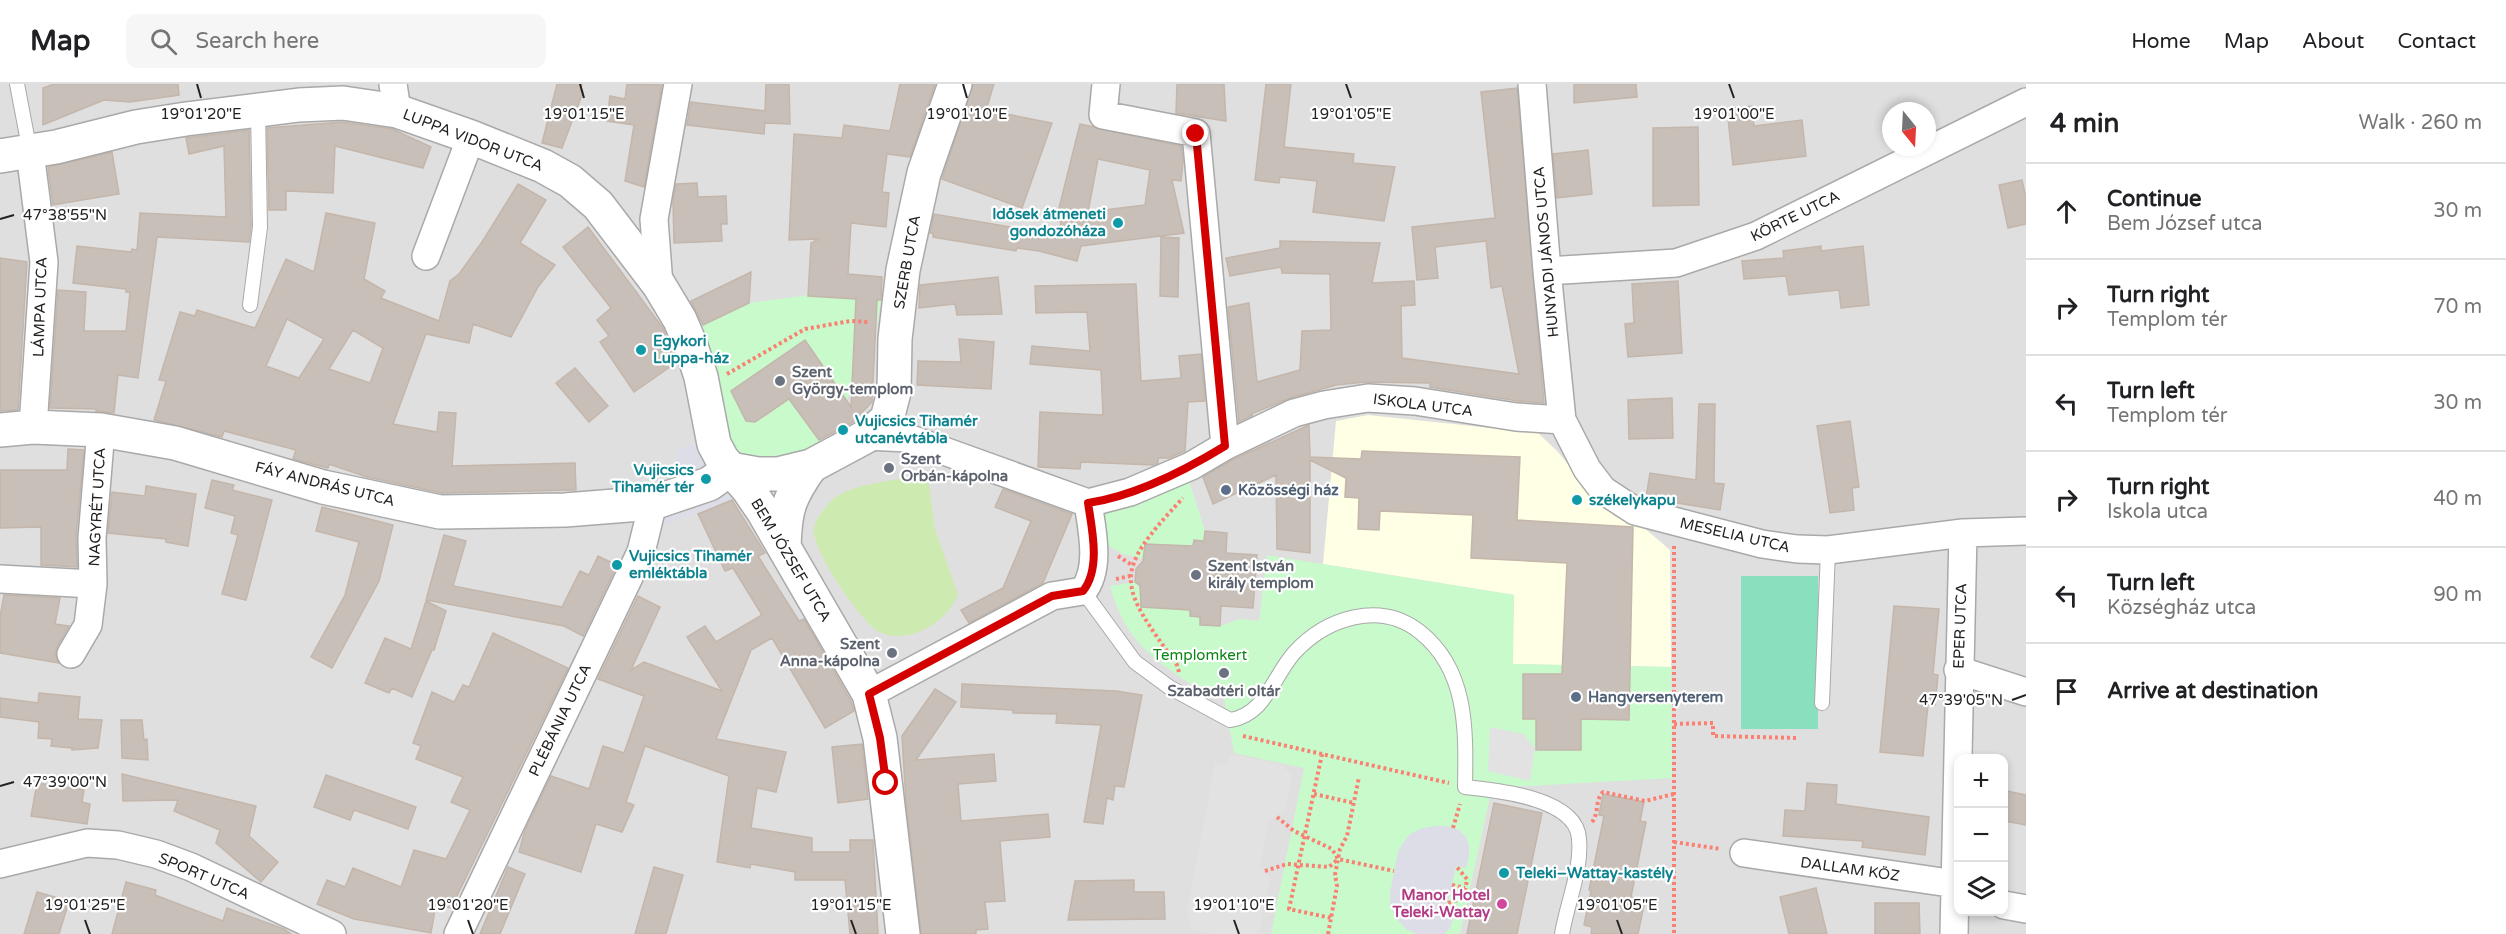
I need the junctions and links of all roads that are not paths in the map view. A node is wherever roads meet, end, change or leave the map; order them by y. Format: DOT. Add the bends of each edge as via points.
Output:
graph roads {
  1 [pos="17,84"];
  2 [pos="678,84"];
  3 [pos="955,84"];
  4 [pos="1106,84"];
  5 [pos="1532,84"];
  6 [pos="395,97"];
  7 [pos="2026,103"];
  8 [pos="258,109"];
  9 [pos="471,137"];
  10 [pos="15,154"];
  11 [pos="426,256"];
  12 [pos="1547,271"];
  13 [pos="659,285"];
  14 [pos="250,305"];
  15 [pos="1562,420"];
  16 [pos="33,427"];
  17 [pos="0,430"];
  18 [pos="101,430"];
  19 [pos="867,436"];
  20 [pos="1225,446"];
  21 [pos="722,456"];
  22 [pos="811,466"];
  23 [pos="653,502"];
  24 [pos="1088,503"];
  25 [pos="2026,531"];
  26 [pos="1963,533"];
  27 [pos="784,547"];
  28 [pos="1828,550"];
  29 [pos="0,579"];
  30 [pos="93,584"];
  31 [pos="1083,591"];
  32 [pos="71,654"];
  33 [pos="1958,670"];
  34 [pos="2026,692"];
  35 [pos="869,694"];
  36 [pos="1822,703"];
  37 [pos="1744,853"];
  38 [pos="1957,862"];
  39 [pos="0,864"];
  40 [pos="1954,892"];
  41 [pos="2008,906"];
  42 [pos="2026,909"];
  43 [pos="1955,916"];
  44 [pos="332,934"];
  45 [pos="458,934"];
  46 [pos="903,934"];
  47 [pos="1562,934"];
  48 [pos="1954,934"];
  1 -- 10 [label="lane"];
  2 -- 13 [label="street" via="654,219"];
  3 -- 19 [label="street, SZERB UTCA" via="924,173 903,270 894,392 887,419"];
  4 -- 20 [label="street" via="1102,115 1196,134"];
  5 -- 12 [label="street, HUNYADI JÁNOS UTCA"];
  6 -- 8 [label="street, LUPPA VIDOR UTCA"];
  6 -- 9 [label="street, LUPPA VIDOR UTCA"];
  7 -- 12 [label="street, KÖRTE UTCA" via="1756,236 1676,263"];
  8 -- 10 [label="street, LUPPA VIDOR UTCA" via="136,127"];
  8 -- 14 [label="lane" via="260,227"];
  9 -- 11 [label="street"];
  9 -- 13 [label="street, LUPPA VIDOR UTCA" via="570,181 598,205"];
  10 -- 16 [label="street, LÁMPA UTCA" via="44,262"];
  12 -- 15 [label="street, HUNYADI JÁNOS UTCA"];
  13 -- 21 [label="street, LUPPA VIDOR UTCA" via="691,346"];
  15 -- 20 [label="street, ISKOLA UTCA" via="1368,398 1294,413"];
  15 -- 28 [label="street, MESELIA UTCA" via="1596,482 1635,511 1762,544"];
  16 -- 17 [label="street, FÁY ANDRÁS UTCA"];
  16 -- 18 [label="street, FÁY ANDRÁS UTCA"];
  18 -- 23 [label="street, FÁY ANDRÁS UTCA" via="175,443 323,487 440,512 566,510"];
  18 -- 30 [label="street, NAGYRÉT UTCA" via="92,538"];
  19 -- 22 [label="street, SZERB UTCA"];
  19 -- 24 [label="street" via="908,438"];
  20 -- 24 [label="street, ISKOLA UTCA" via="1191,466 1130,492"];
  21 -- 22 [label="street" via="758,474"];
  21 -- 23 [label="street" via="709,484"];
  21 -- 27 [label="street, BEM JÓZSEF UTCA"];
  22 -- 27 [label="street" via="794,490 784,516"];
  23 -- 45 [label="street, PLÉBÁNIA UTCA" via="641,552"];
  24 -- 31 [label="street" via="1093,547 1090,582"];
  25 -- 26 [label="street, MESELIA UTCA"];
  26 -- 28 [label="street, MESELIA UTCA"];
  26 -- 33 [label="street, EPER UTCA"];
  27 -- 35 [label="street, BEM JÓZSEF UTCA"];
  28 -- 36 [label="lane"];
  29 -- 30 [label="street, NAGYRÉT UTCA"];
  30 -- 32 [label="street, NAGYRÉT UTCA" via="88,625"];
  31 -- 35 [label="street" via="1052,596"];
  31 -- 47 [label="lane" via="1135,662 1169,687 1230,720 1242,718 1257,708 1294,653 1347,618 1372,614 1393,616 1410,624 1443,655 1455,679 1464,716 1465,787 1517,795 1556,807 1578,830 1579,851"];
  33 -- 34 [label="street"];
  33 -- 38 [label="street, EPER UTCA"];
  35 -- 46 [label="street, BEM JÓZSEF UTCA" via="880,738"];
  37 -- 40 [label="street, DALLAM KÖZ"];
  39 -- 44 [label="street, SPORT UTCA" via="87,843 118,845 191,867"];
  41 -- 42 [label="street"];
  43 -- 48 [label="street, EPER UTCA"];
}
